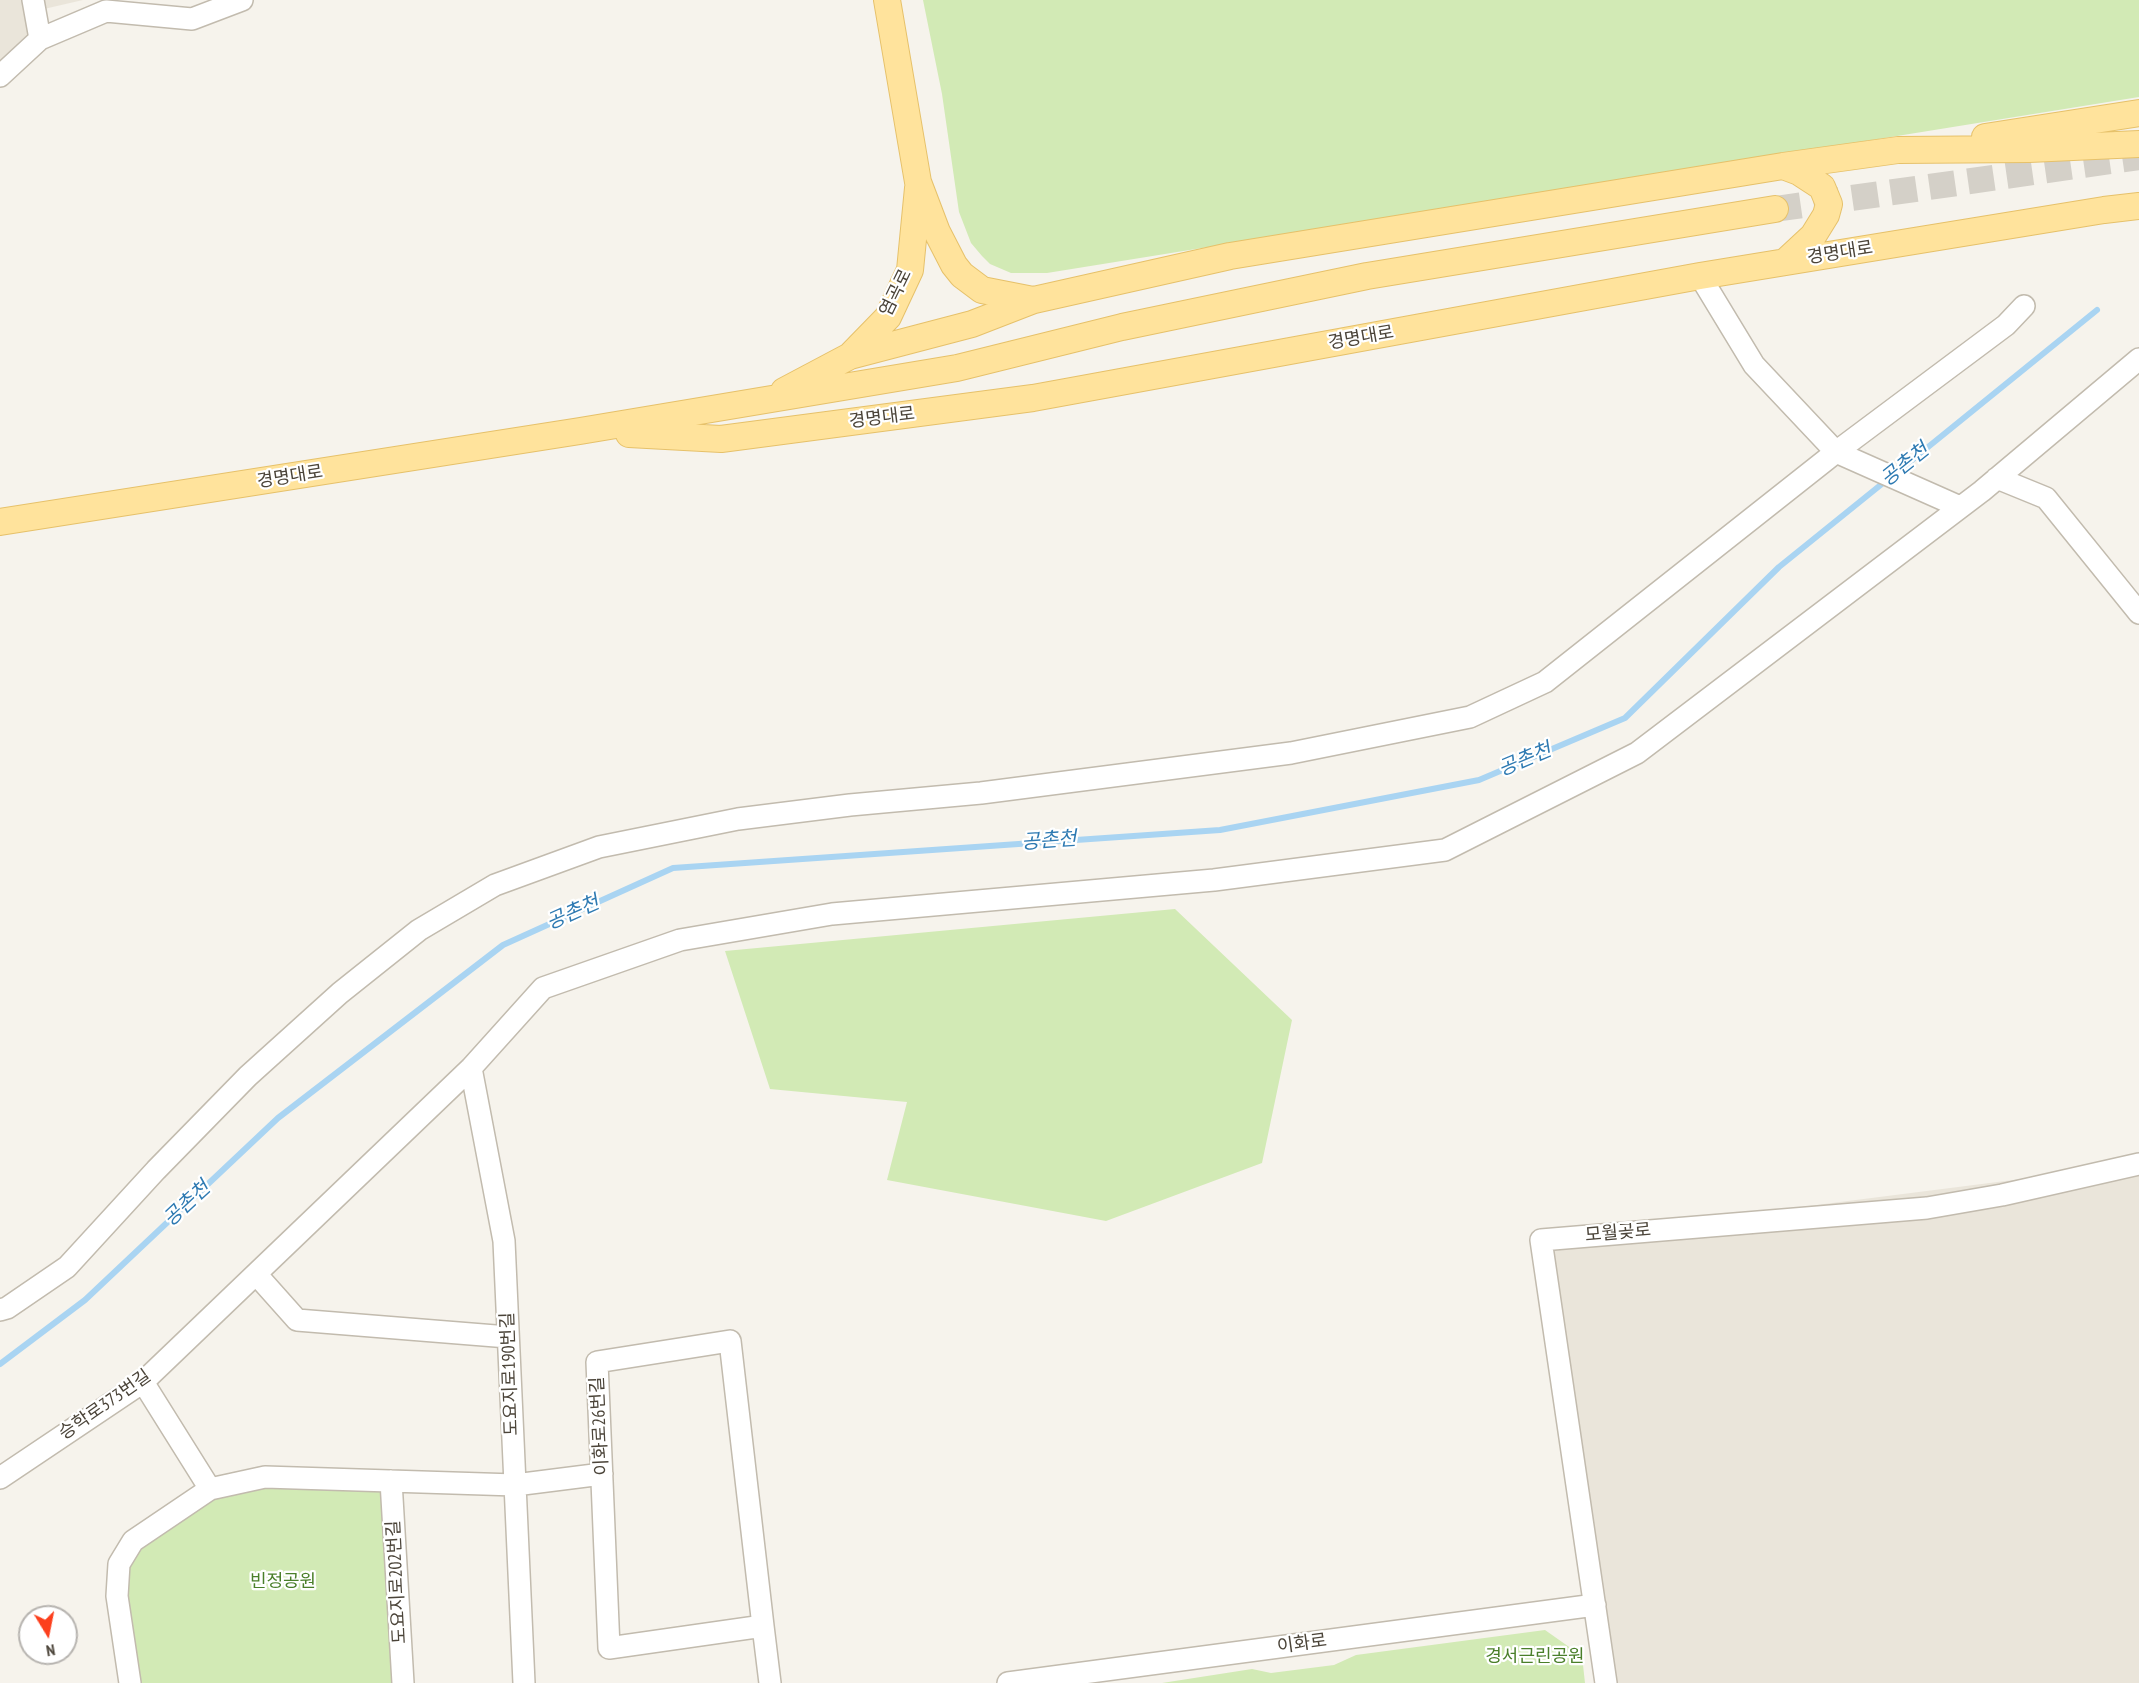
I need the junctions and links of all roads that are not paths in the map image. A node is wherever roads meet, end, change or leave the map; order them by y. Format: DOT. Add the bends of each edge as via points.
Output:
graph roads {
  1 [pos="33,0"];
  2 [pos="242,0"];
  3 [pos="887,0"];
  4 [pos="40,39"];
  5 [pos="0,76"];
  6 [pos="2139,113"];
  7 [pos="2139,144"];
  8 [pos="1898,150"];
  9 [pos="1784,166"];
  10 [pos="918,182"];
  11 [pos="2139,206"];
  12 [pos="1775,209"];
  13 [pos="2104,210"];
  14 [pos="2139,212"];
  15 [pos="1785,262"];
  16 [pos="1700,276"];
  17 [pos="1034,300"];
  18 [pos="2024,306"];
  19 [pos="849,356"];
  20 [pos="2139,359"];
  21 [pos="765,401"];
  22 [pos="580,431"];
  23 [pos="1842,454"];
  24 [pos="1997,478"];
  25 [pos="1951,504"];
  26 [pos="0,522"];
  27 [pos="2139,613"];
  28 [pos="471,1068"];
  29 [pos="2139,1164"];
  30 [pos="256,1274"];
  31 [pos="0,1311"];
  32 [pos="508,1336"];
  33 [pos="143,1382"];
  34 [pos="602,1474"];
  35 [pos="0,1478"];
  36 [pos="391,1481"];
  37 [pos="514,1485"];
  38 [pos="210,1489"];
  39 [pos="1595,1605"];
  40 [pos="764,1626"];
  41 [pos="130,1683"];
  42 [pos="403,1683"];
  43 [pos="524,1683"];
  44 [pos="770,1683"];
  45 [pos="1008,1683"];
  46 [pos="1606,1683"];
  1 -- 4 [label="street"];
  2 -- 4 [label="street" via="192,20 106,11"];
  3 -- 10 [label="main road, 염곡로"];
  4 -- 5 [label="street"];
  6 -- 8 [label="main road"];
  7 -- 8 [label="main road, 경명대로" via="2029,150"];
  8 -- 9 [label="main road, 경명대로"];
  9 -- 15 [label="main road" via="1822,187 1829,204 1814,236"];
  9 -- 17 [label="main road, 경명대로" via="1230,256"];
  10 -- 17 [label="main road, 염곡로" via="937,232 962,275 982,290"];
  10 -- 19 [label="main road, 염곡로" via="910,270 888,317"];
  11 -- 13 [label="main road, 경명대로"];
  12 -- 21 [label="main road, 경명대로" via="1367,276 1122,327 957,368"];
  13 -- 14 [label="main road"];
  13 -- 15 [label="main road, 경명대로"];
  15 -- 16 [label="main road, 경명대로"];
  16 -- 22 [label="main road, 경명대로" via="1033,398 721,439"];
  16 -- 23 [label="street" via="1754,365"];
  17 -- 19 [label="main road, 경명대로" via="972,324"];
  18 -- 23 [label="street" via="2006,325"];
  19 -- 21 [label="main road, 경명대로"];
  20 -- 24 [label="street, 승학로373번길"];
  21 -- 22 [label="main road, 경명대로"];
  22 -- 26 [label="main road, 경명대로"];
  23 -- 25 [label="street"];
  23 -- 31 [label="street" via="1545,682 1470,717 1291,753 738,819 599,847 495,885 420,930 340,993 248,1076 67,1267"];
  24 -- 25 [label="street, 승학로373번길"];
  24 -- 27 [label="street" via="2046,498"];
  25 -- 28 [label="street, 승학로373번길" via="1637,753 1445,850 1214,880 832,914 680,940 543,988"];
  28 -- 30 [label="street, 승학로373번길"];
  28 -- 32 [label="street, 도요지로190번길" via="504,1241"];
  29 -- 39 [label="street, 모월곶로" via="1927,1208 1541,1240"];
  30 -- 32 [label="street" via="297,1320"];
  30 -- 33 [label="street, 승학로373번길"];
  32 -- 37 [label="street, 도요지로190번길"];
  33 -- 35 [label="street, 승학로373번길"];
  33 -- 38 [label="street"];
  34 -- 37 [label="street"];
  34 -- 40 [label="street, 이화로26번길" via="609,1648"];
  34 -- 40 [label="street, 이화로26번길" via="597,1362 730,1341"];
  36 -- 37 [label="street"];
  36 -- 38 [label="street" via="266,1477"];
  36 -- 42 [label="street, 도요지로202번길"];
  37 -- 43 [label="street, 도요지로190번길"];
  38 -- 41 [label="street" via="133,1541 119,1564 117,1596"];
  39 -- 45 [label="street, 이화로"];
  39 -- 46 [label="street, 모월곶로"];
  40 -- 44 [label="street, 이화로26번길"];
}
